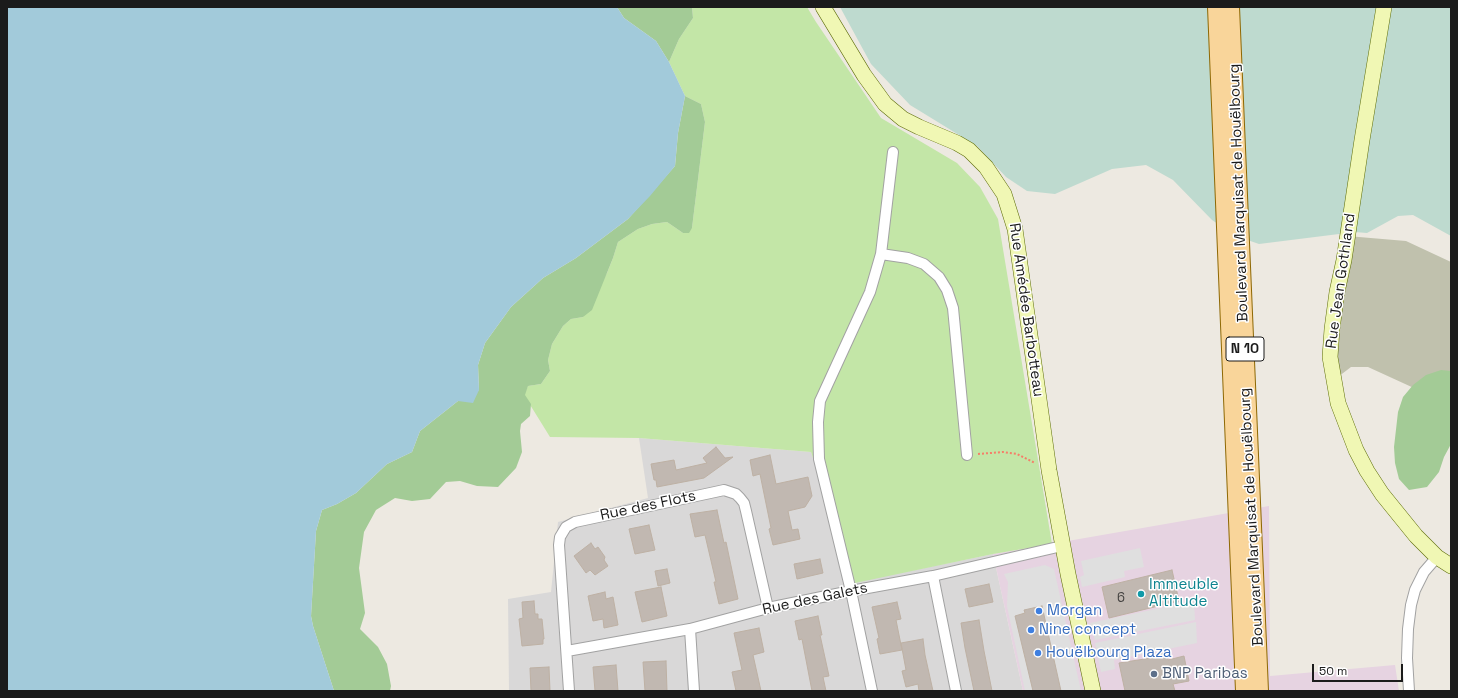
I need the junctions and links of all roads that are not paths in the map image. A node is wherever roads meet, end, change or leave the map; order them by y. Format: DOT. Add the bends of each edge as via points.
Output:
graph roads {
  1 [pos="823,7"];
  2 [pos="1216,7"];
  3 [pos="1231,7"];
  4 [pos="1384,7"];
  5 [pos="893,152"];
  6 [pos="881,254"];
  7 [pos="967,455"];
  8 [pos="1062,546"];
  9 [pos="1437,557"];
  10 [pos="1451,566"];
  11 [pos="934,576"];
  12 [pos="851,591"];
  13 [pos="768,608"];
  14 [pos="690,629"];
  15 [pos="567,651"];
  16 [pos="570,691"];
  17 [pos="694,691"];
  18 [pos="872,691"];
  19 [pos="956,691"];
  20 [pos="1093,691"];
  21 [pos="1244,691"];
  22 [pos="1260,691"];
  23 [pos="1409,691"];
  1 -- 8 [label="street, Rue Amédée Barbotteau" via="864,76 885,104 919,127 969,150 986,167 1004,194 1015,229"];
  2 -- 21 [label="main road, Boulevard Marquisat de Houëlbourg / N 10"];
  3 -- 22 [label="main road, Boulevard Marquisat de Houëlbourg / N 10"];
  4 -- 9 [label="street, Rue Jean Gothland" via="1337,292 1330,357 1338,403 1356,450 1396,513"];
  5 -- 6 [label="street"];
  6 -- 7 [label="street" via="908,258 924,264 939,277 947,290 953,308"];
  6 -- 12 [label="street" via="870,292 820,401 818,422 819,459"];
  8 -- 11 [label="street, Rue des Galets"];
  8 -- 20 [label="street, Rue Amédée Barbotteau"];
  9 -- 10 [label="street, Rue Jean Gothland"];
  9 -- 23 [label="street" via="1424,572 1414,590 1408,629"];
  11 -- 12 [label="street, Rue des Galets"];
  11 -- 19 [label="street"];
  12 -- 13 [label="street, Rue des Galets"];
  12 -- 18 [label="street"];
  13 -- 14 [label="street, Rue des Galets"];
  13 -- 15 [label="street, Rue des Flots" via="744,503 736,494 724,490 590,518 570,524 560,537"];
  14 -- 15 [label="street, Rue des Galets"];
  14 -- 17 [label="street"];
  15 -- 16 [label="street, Rue des Flots"];
}
